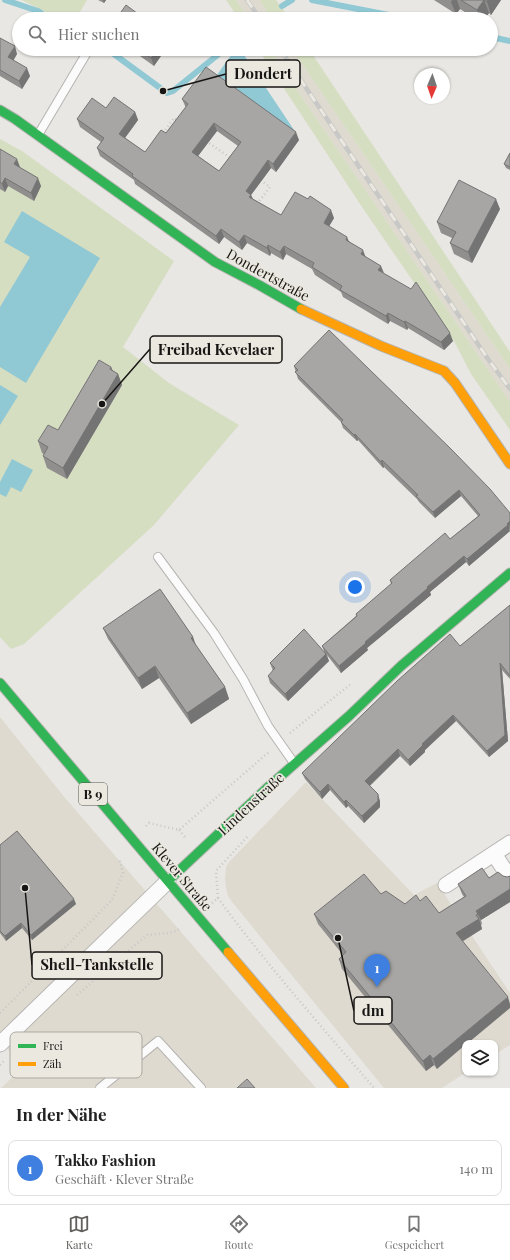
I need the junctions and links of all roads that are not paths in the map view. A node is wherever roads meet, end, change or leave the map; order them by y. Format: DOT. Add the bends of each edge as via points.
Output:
graph roads {
  1 [pos="85,56"];
  2 [pos="0,110"];
  3 [pos="37,135"];
  4 [pos="510,464"];
  5 [pos="158,557"];
  6 [pos="510,573"];
  7 [pos="0,683"];
  8 [pos="294,764"];
  9 [pos="510,843"];
  10 [pos="494,854"];
  11 [pos="510,878"];
  12 [pos="168,881"];
  13 [pos="446,885"];
  14 [pos="12,1032"];
  15 [pos="10,1034"];
  16 [pos="0,1044"];
  17 [pos="142,1055"];
  18 [pos="113,1078"];
  19 [pos="100,1088"];
  20 [pos="201,1088"];
  21 [pos="344,1088"];
  1 -- 3 [label="lane"];
  2 -- 3 [label="street, Dondertstraße"];
  3 -- 4 [label="street, Dondertstraße" via="215,262 298,308 381,346 444,371 455,383"];
  5 -- 8 [label="lane" via="214,633 268,726"];
  6 -- 8 [label="street, Lindenstraße" via="401,666"];
  7 -- 12 [label="street, Klever Straße / B 9"];
  8 -- 12 [label="street, Lindenstraße"];
  9 -- 10 [label="street"];
  10 -- 11 [label="street"];
  10 -- 13 [label="street"];
  12 -- 14 [label="street, Lindenstraße"];
  12 -- 21 [label="street, Klever Straße / B 9"];
  15 -- 16 [label="street, Lindenstraße"];
  17 -- 20 [label="lane" via="158,1042"];
  18 -- 19 [label="lane"];
}
